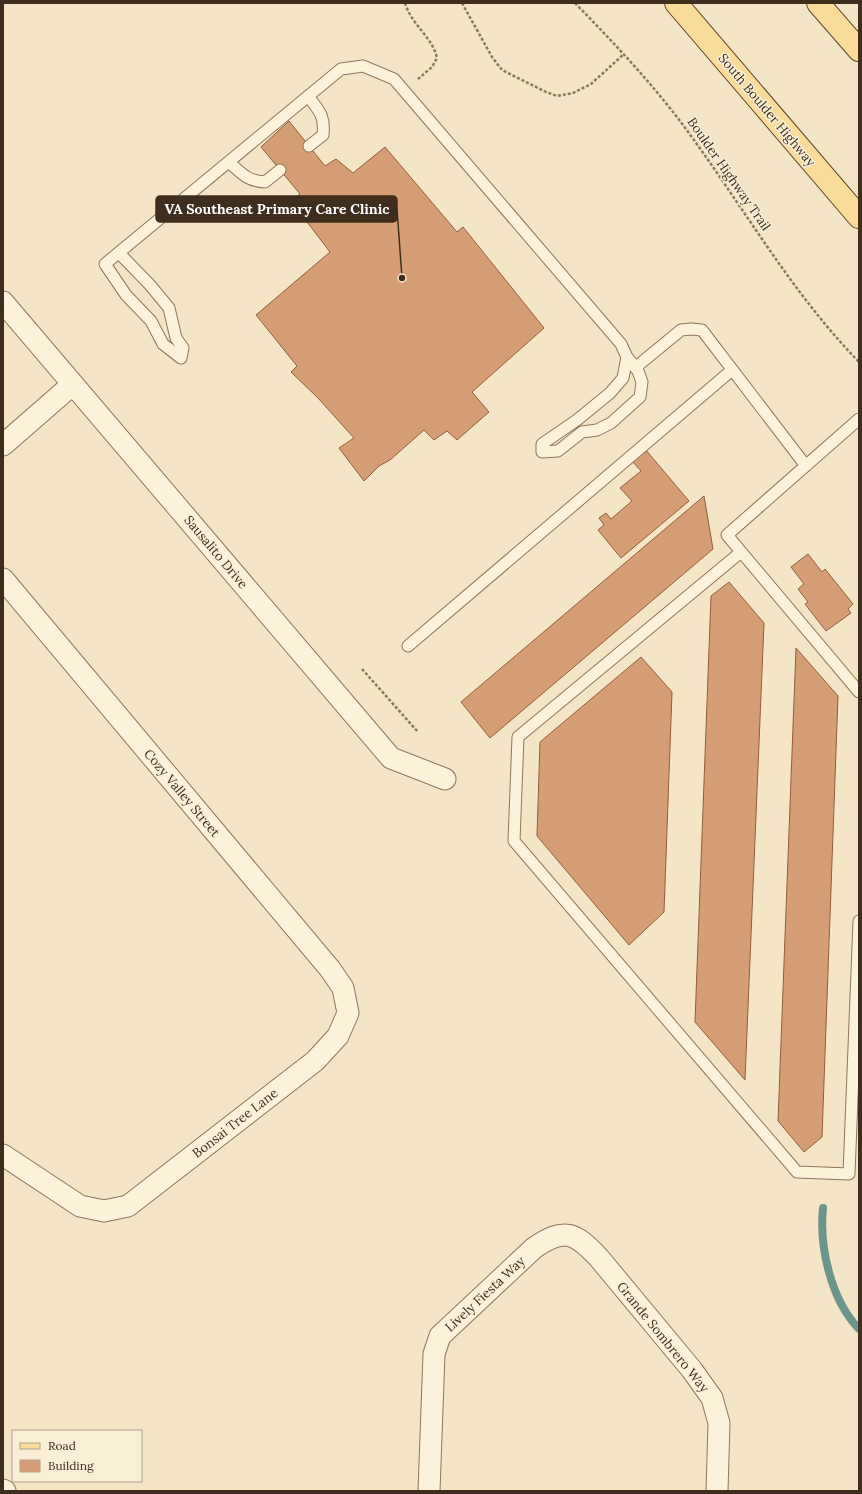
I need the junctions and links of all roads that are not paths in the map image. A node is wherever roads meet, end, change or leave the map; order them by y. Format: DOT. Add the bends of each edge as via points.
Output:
graph roads {
  1 [pos="676,3"];
  2 [pos="818,3"];
  3 [pos="859,50"];
  4 [pos="308,96"];
  5 [pos="309,146"];
  6 [pos="229,162"];
  7 [pos="280,170"];
  8 [pos="859,217"];
  9 [pos="119,253"];
  10 [pos="3,302"];
  11 [pos="627,357"];
  12 [pos="636,367"];
  13 [pos="732,370"];
  14 [pos="73,384"];
  15 [pos="859,419"];
  16 [pos="3,445"];
  17 [pos="806,466"];
  18 [pos="741,552"];
  19 [pos="3,579"];
  20 [pos="408,646"];
  21 [pos="859,692"];
  22 [pos="445,779"];
  23 [pos="859,921"];
  24 [pos="348,1013"];
  25 [pos="3,1155"];
  26 [pos="561,1234"];
  27 [pos="430,1491"];
  28 [pos="717,1491"];
  1 -- 8 [label="main road, South Boulder Highway"];
  2 -- 3 [label="main road"];
  4 -- 5 [label="lane" via="322,115 324,126 323,136"];
  4 -- 6 [label="lane"];
  4 -- 11 [label="lane" via="341,68 363,66 394,79 621,344"];
  6 -- 7 [label="lane" via="254,181 265,182"];
  6 -- 9 [label="lane"];
  9 -- 9 [label="lane" via="169,308 176,338 183,348 181,358 163,344 151,321 126,295 105,264"];
  10 -- 14 [label="street, Sausalito Drive"];
  11 -- 12 [label="lane"];
  11 -- 12 [label="lane" via="623,378 610,393 542,444 542,452 558,451 582,432 597,430 611,423 630,407 640,397 642,382"];
  12 -- 13 [label="lane" via="681,330 691,329 702,330"];
  13 -- 17 [label="lane"];
  13 -- 20 [label="lane"];
  14 -- 16 [label="street"];
  14 -- 22 [label="street, Sausalito Drive" via="391,758"];
  15 -- 17 [label="lane"];
  17 -- 18 [label="lane" via="727,535"];
  18 -- 21 [label="lane"];
  18 -- 23 [label="lane" via="518,737 514,842 798,1172 849,1174"];
  19 -- 24 [label="street, Cozy Valley Street" via="330,968 343,988"];
  24 -- 25 [label="street, Bonsai Tree Lane" via="338,1036 315,1061 128,1206 104,1211 80,1206"];
  26 -- 27 [label="street, Lively Fiesta Way" via="547,1239 534,1248 440,1336 434,1354"];
  26 -- 28 [label="street, Grande Sombrero Way" via="573,1236 584,1242 599,1258 692,1370 712,1398 719,1423"];
}
